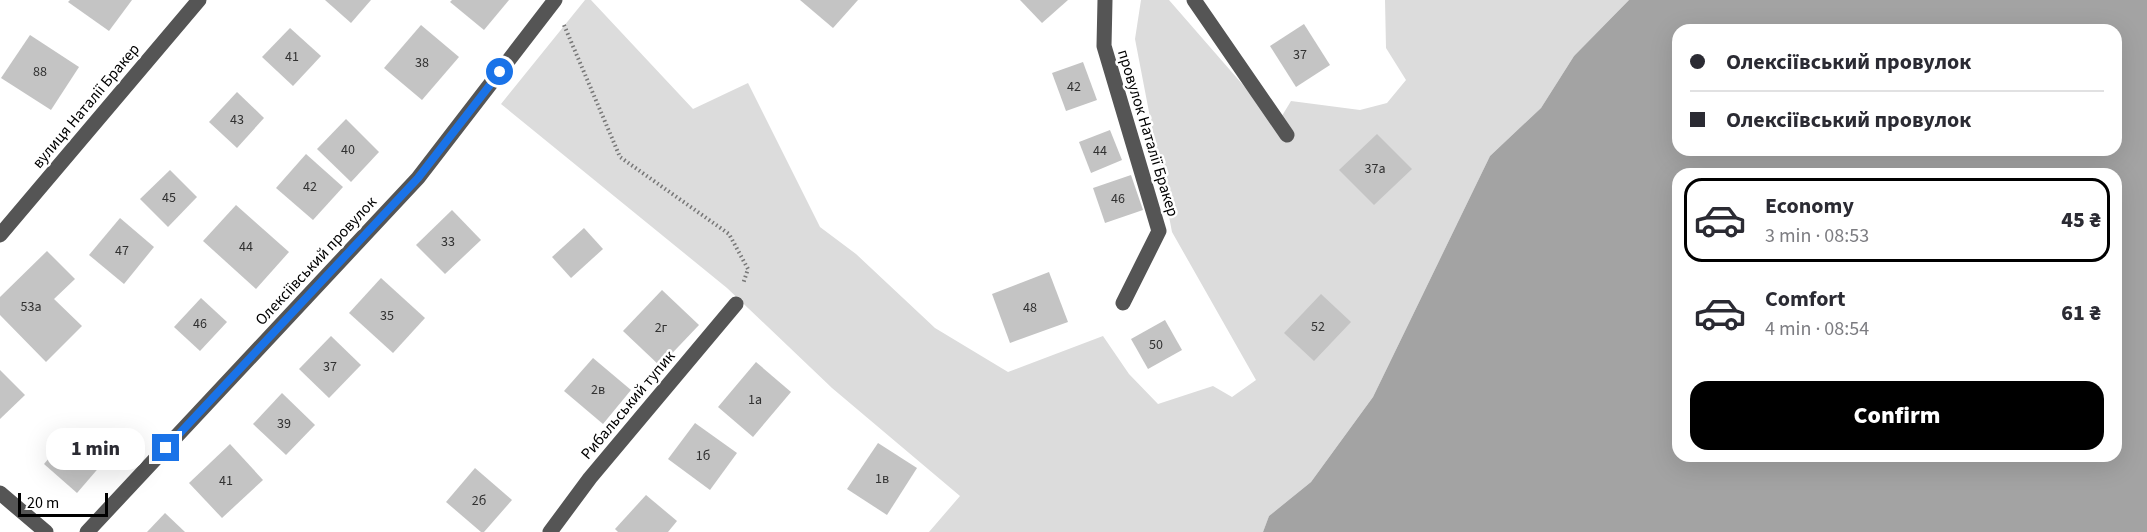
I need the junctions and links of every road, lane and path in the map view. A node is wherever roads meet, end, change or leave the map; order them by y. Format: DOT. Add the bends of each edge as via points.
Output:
graph roads {
  1 [pos="199,0"];
  2 [pos="1105,0"];
  3 [pos="1194,0"];
  4 [pos="554,1"];
  5 [pos="1287,135"];
  6 [pos="0,235"];
  7 [pos="1124,303"];
  8 [pos="736,304"];
  9 [pos="0,493"];
  10 [pos="46,532"];
  11 [pos="87,532"];
  12 [pos="550,532"];
  1 -- 6 [label="street, вулиця Наталії Бракер"];
  2 -- 7 [label="street, провулок Наталії Бракер" via="1104,46 1159,231"];
  3 -- 5 [label="street"];
  4 -- 8 [label="path" via="620,157 729,234 748,269"];
  4 -- 11 [label="street, Олексіївський провулок" via="418,178"];
  8 -- 12 [label="street, Рибальський тупик" via="590,478"];
  9 -- 10 [label="street"];
}
